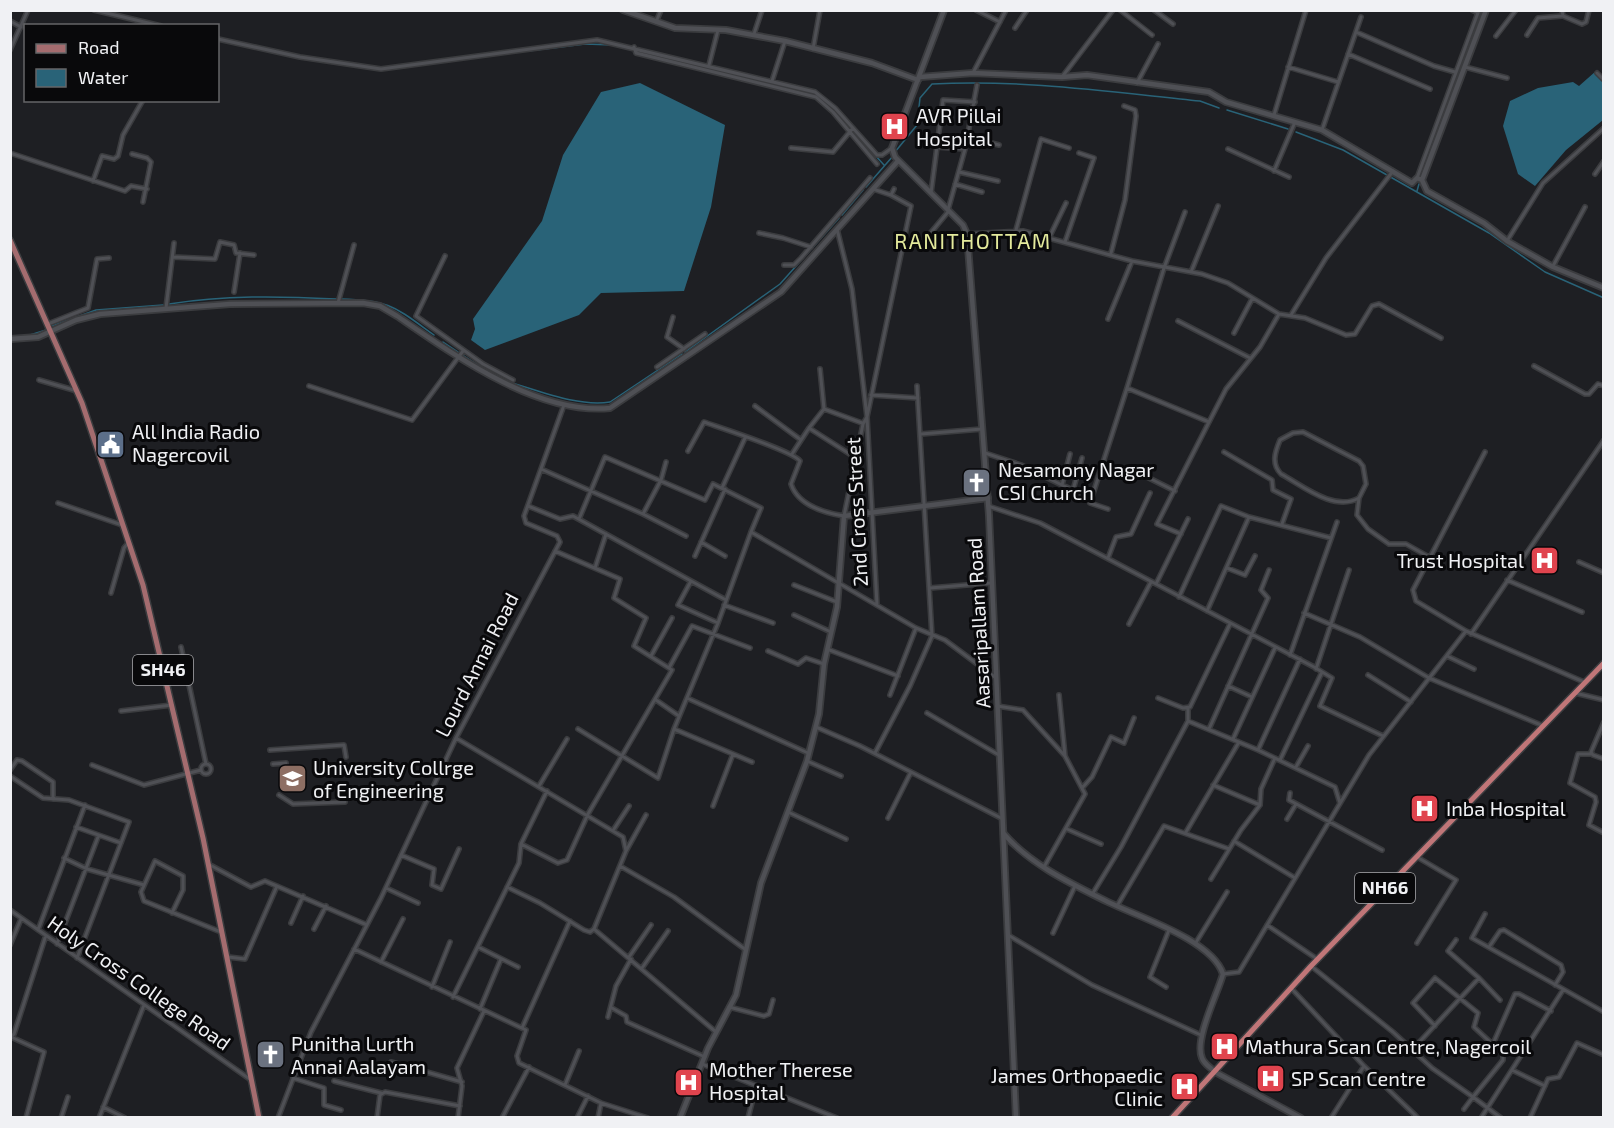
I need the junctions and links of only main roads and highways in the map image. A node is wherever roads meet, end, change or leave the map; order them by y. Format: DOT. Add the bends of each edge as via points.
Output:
graph roads {
  1 [pos="10,240"];
  2 [pos="1604,663"];
  3 [pos="259,1118"];
  4 [pos="1172,1118"];
  1 -- 3 [label="main road, SH46" via="77,391 143,585 223,932"];
  2 -- 4 [label="highway, NH66" via="1317,959"];
}
